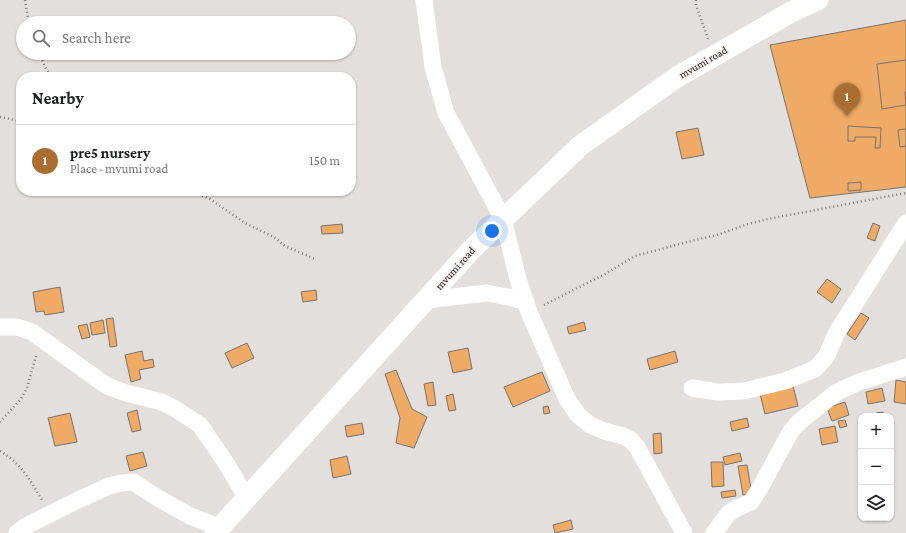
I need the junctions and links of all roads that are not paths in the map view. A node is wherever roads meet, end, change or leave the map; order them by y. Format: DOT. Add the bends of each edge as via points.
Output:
graph roads {
  1 [pos="424,0"];
  2 [pos="818,0"];
  3 [pos="503,219"];
  4 [pos="906,223"];
  5 [pos="426,300"];
  6 [pos="528,307"];
  7 [pos="0,327"];
  8 [pos="906,367"];
  9 [pos="692,388"];
  10 [pos="246,497"];
  11 [pos="217,530"];
  12 [pos="17,533"];
  13 [pos="684,533"];
  14 [pos="714,533"];
  1 -- 3 [label="street" via="433,67 446,113"];
  2 -- 3 [label="street, mvumi road" via="793,11 677,77 580,146"];
  3 -- 5 [label="street, mvumi road"];
  3 -- 6 [label="street"];
  4 -- 9 [label="street" via="837,332 826,357 815,369 785,381 744,391 718,392"];
  5 -- 6 [label="street" via="487,293 508,297"];
  5 -- 10 [label="street, mvumi road"];
  6 -- 13 [label="street" via="567,399 579,416 590,425 631,440"];
  7 -- 10 [label="street" via="17,327 32,332 107,386 162,402 200,425"];
  8 -- 14 [label="street" via="837,392 799,422 791,431 751,502 728,514"];
  10 -- 11 [label="street, mvumi road"];
  11 -- 12 [label="street" via="133,482 109,486 26,526"];
}
